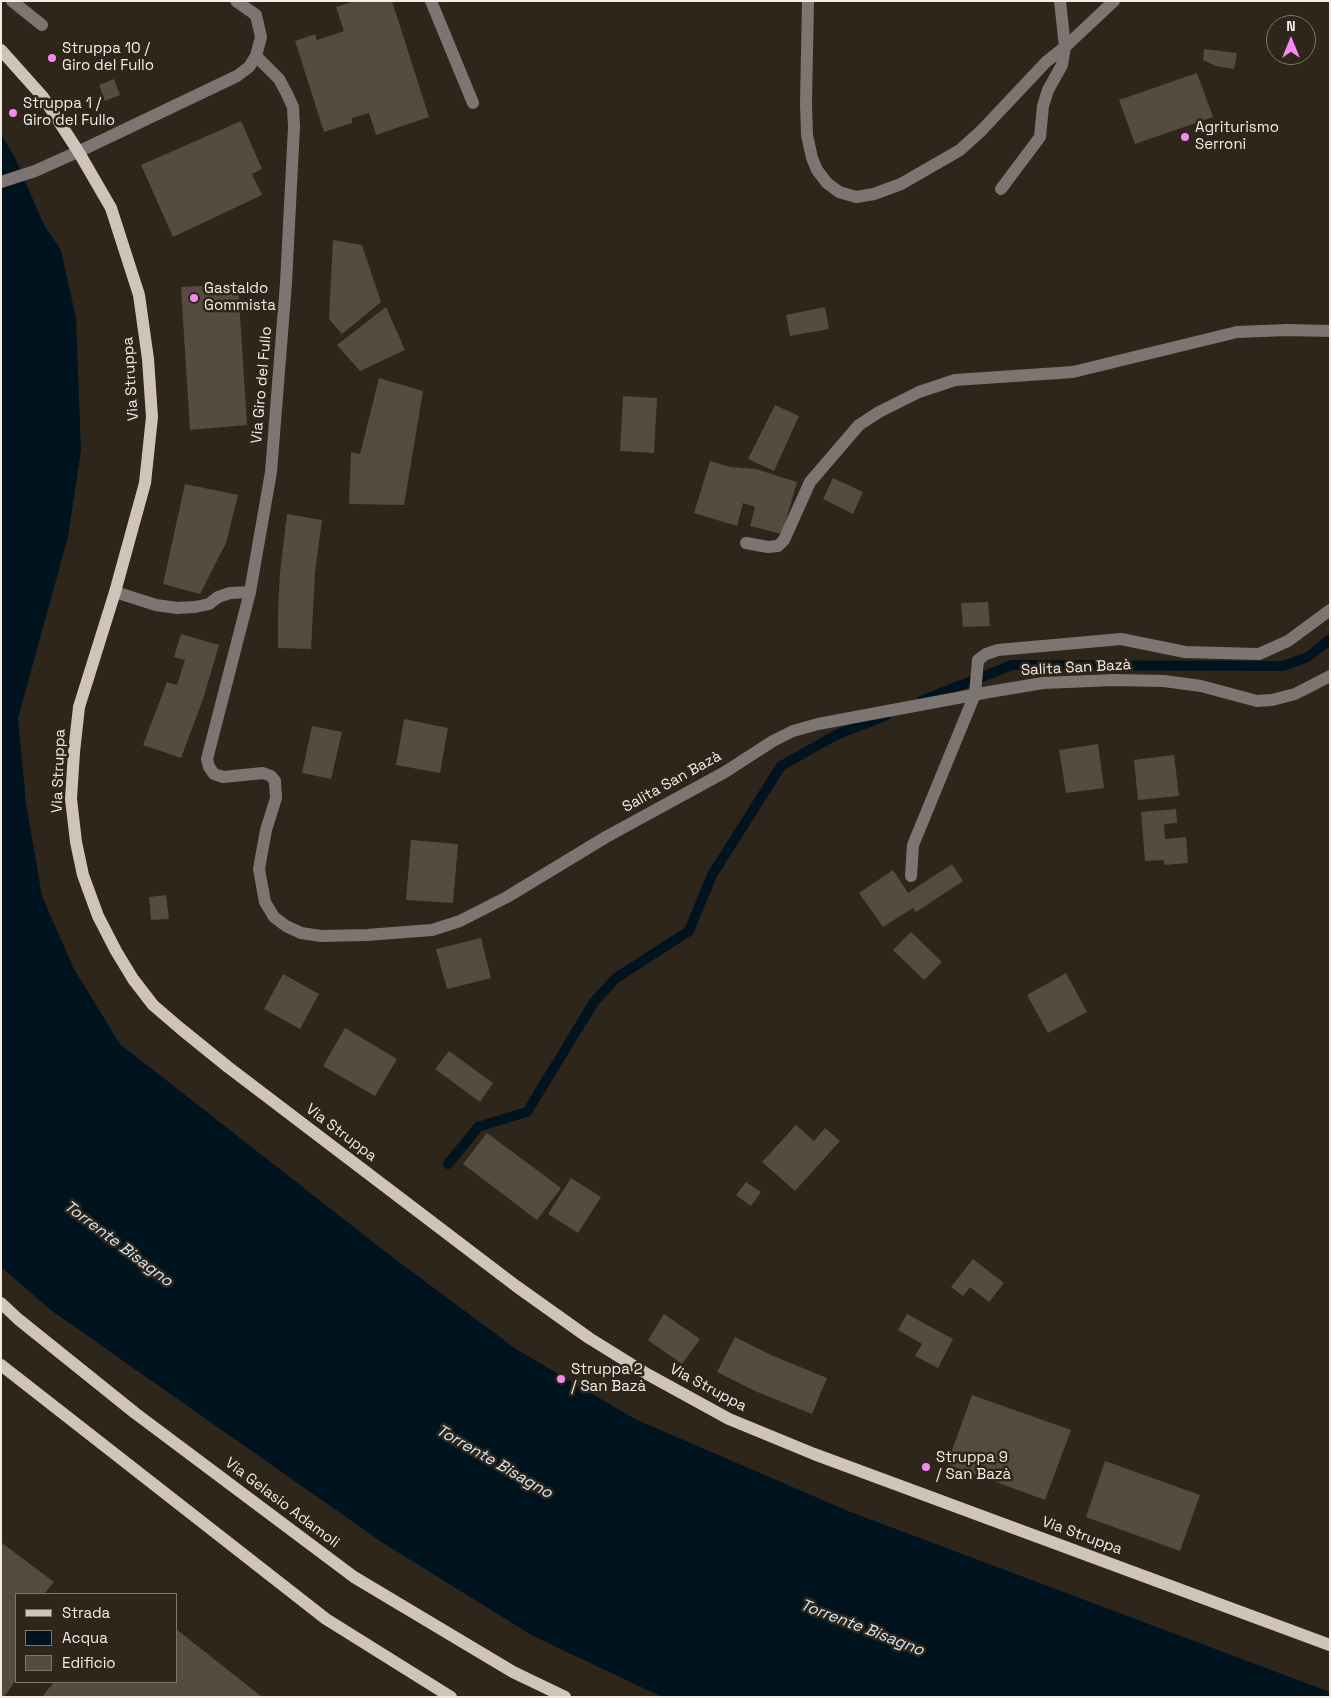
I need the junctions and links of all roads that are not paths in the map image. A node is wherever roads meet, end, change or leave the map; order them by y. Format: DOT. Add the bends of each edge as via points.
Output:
graph roads {
  1 [pos="12,1"];
  2 [pos="236,1"];
  3 [pos="431,1"];
  4 [pos="808,1"];
  5 [pos="1060,1"];
  6 [pos="1114,1"];
  7 [pos="42,25"];
  8 [pos="1065,48"];
  9 [pos="1,50"];
  10 [pos="256,56"];
  11 [pos="473,103"];
  12 [pos="78,151"];
  13 [pos="1,182"];
  14 [pos="1001,189"];
  15 [pos="1330,331"];
  16 [pos="746,543"];
  17 [pos="115,592"];
  18 [pos="250,592"];
  19 [pos="1330,610"];
  20 [pos="1330,676"];
  21 [pos="975,694"];
  22 [pos="208,748"];
  23 [pos="911,876"];
  24 [pos="1,1303"];
  25 [pos="1,1365"];
  26 [pos="1330,1645"];
  27 [pos="452,1697"];
  28 [pos="565,1697"];
  1 -- 7 [label="street"];
  2 -- 10 [label="street" via="256,15 261,36"];
  3 -- 11 [label="street"];
  4 -- 8 [label="street" via="806,103 812,158 827,183 839,192 856,197 901,184 960,150 1046,62"];
  5 -- 8 [label="street"];
  6 -- 8 [label="street"];
  8 -- 14 [label="street" via="1062,65 1043,106 1040,137"];
  9 -- 12 [label="main road, Via Struppa" via="43,97"];
  10 -- 12 [label="street" via="249,67 237,76"];
  10 -- 18 [label="street, Via Giro del Fullo" via="279,79 293,108 294,149 271,472"];
  12 -- 13 [label="street"];
  12 -- 17 [label="main road, Via Struppa" via="111,208 139,295 148,359 152,417 145,483"];
  15 -- 16 [label="street" via="1237,332 1073,372 955,380 919,392 878,412 860,425 810,482 784,540 778,546"];
  17 -- 18 [label="street" via="177,608 202,606 224,595"];
  17 -- 26 [label="main road, Via Struppa" via="78,707 71,799 76,842 83,875 116,952 153,1005 180,1029 524,1292 622,1359 729,1419 814,1454"];
  18 -- 22 [label="street, Via Giro del Fullo"];
  19 -- 21 [label="street" via="1288,641 1259,654 1184,652 1121,639 998,650 978,660"];
  20 -- 21 [label="street, Salita San Bazà" via="1295,694 1257,701 1201,686 1124,680 1043,683"];
  21 -- 22 [label="street, Salita San Bazà" via="793,731 460,921 432,930 367,935 301,933 274,917 265,902 259,869 276,798 276,781 263,772 232,777 214,774 207,759"];
  21 -- 23 [label="street" via="913,844"];
  24 -- 28 [label="main road, Via Gelasio Adamoli" via="135,1413 354,1578 513,1672"];
  25 -- 27 [label="main road" via="326,1619"];
}
